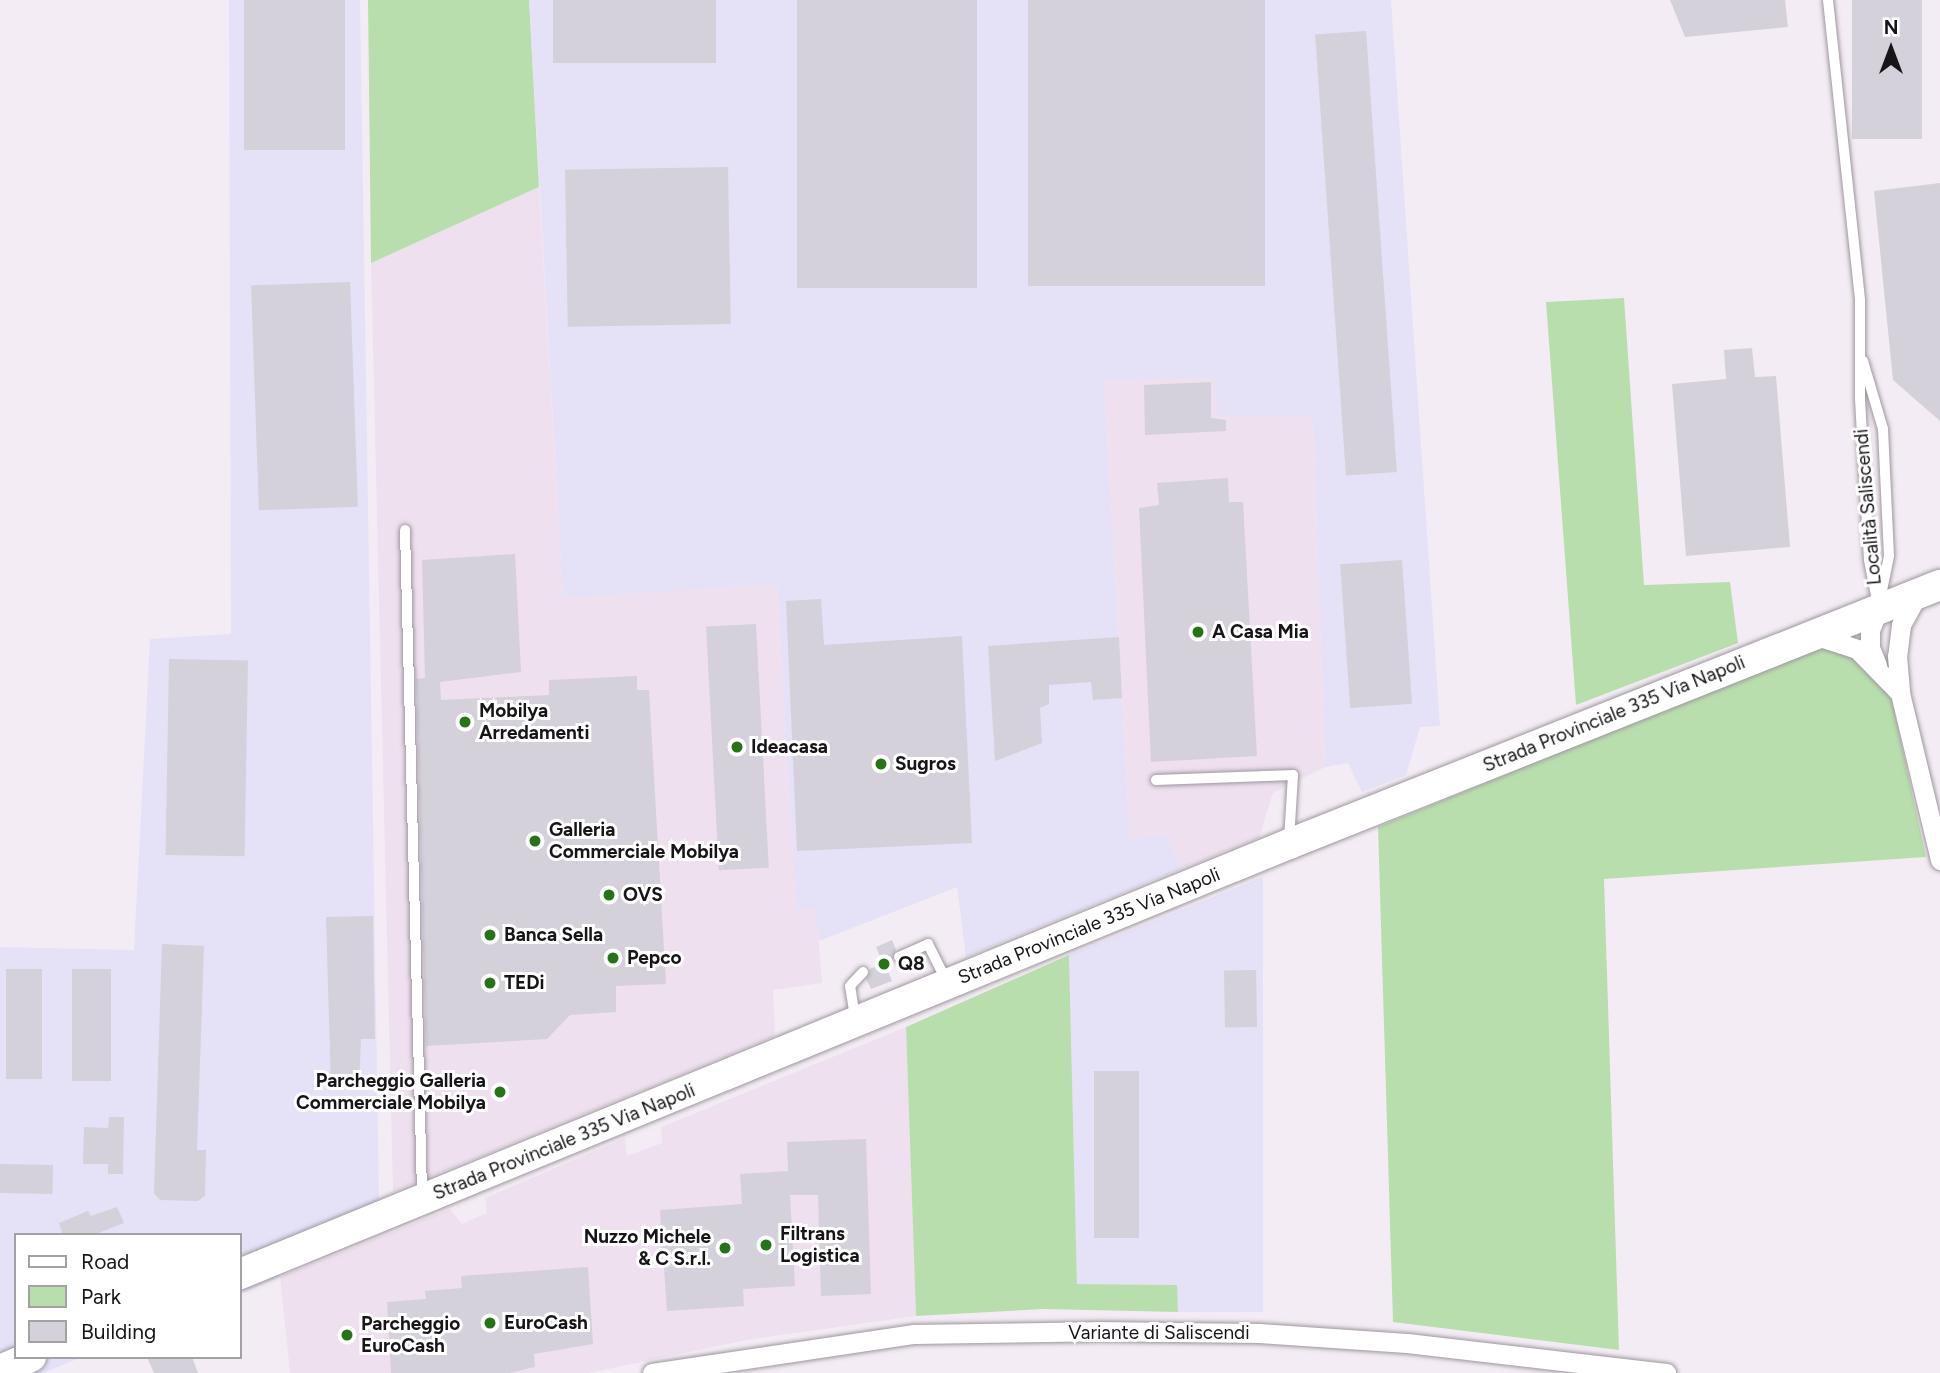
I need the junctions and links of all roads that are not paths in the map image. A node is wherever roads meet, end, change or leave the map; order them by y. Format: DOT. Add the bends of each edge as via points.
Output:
graph roads {
  1 [pos="1828,0"];
  2 [pos="1861,354"];
  3 [pos="405,530"];
  4 [pos="1929,590"];
  5 [pos="1878,610"];
  6 [pos="1813,635"];
  7 [pos="1897,656"];
  8 [pos="1877,665"];
  9 [pos="1900,694"];
  10 [pos="1156,780"];
  11 [pos="1289,844"];
  12 [pos="1940,860"];
  13 [pos="899,957"];
  14 [pos="863,972"];
  15 [pos="948,984"];
  16 [pos="857,1022"];
  17 [pos="422,1200"];
  18 [pos="242,1273"];
  19 [pos="26,1359"];
  20 [pos="0,1370"];
  21 [pos="652,1373"];
  22 [pos="1666,1373"];
  1 -- 2 [label="lane, Località Saliscendi" via="1860,300"];
  2 -- 5 [label="lane, Località Saliscendi" via="1869,560"];
  2 -- 5 [label="lane, Località Saliscendi" via="1883,429 1889,556"];
  3 -- 17 [label="lane"];
  4 -- 5 [label="main road, Strada Provinciale 335 Via Napoli"];
  4 -- 7 [label="street" via="1900,625"];
  5 -- 6 [label="main road, Strada Provinciale 335 Via Napoli"];
  5 -- 7 [label="street"];
  5 -- 8 [label="street" via="1870,630 1870,648"];
  6 -- 8 [label="street" via="1857,649"];
  6 -- 11 [label="main road, Strada Provinciale 335 Via Napoli"];
  7 -- 9 [label="street"];
  8 -- 9 [label="street"];
  9 -- 12 [label="street"];
  10 -- 11 [label="lane" via="1293,775"];
  11 -- 15 [label="main road, Strada Provinciale 335 Via Napoli"];
  13 -- 15 [label="lane" via="928,944"];
  14 -- 16 [label="lane" via="850,986"];
  15 -- 16 [label="main road, Strada Provinciale 335 Via Napoli"];
  16 -- 17 [label="main road, Strada Provinciale 335 Via Napoli"];
  17 -- 18 [label="main road, Strada Provinciale 335 Via Napoli"];
  19 -- 20 [label="main road"];
  21 -- 22 [label="street, Variante di Saliscendi" via="914,1334 1110,1332 1259,1333 1407,1343"];
}
